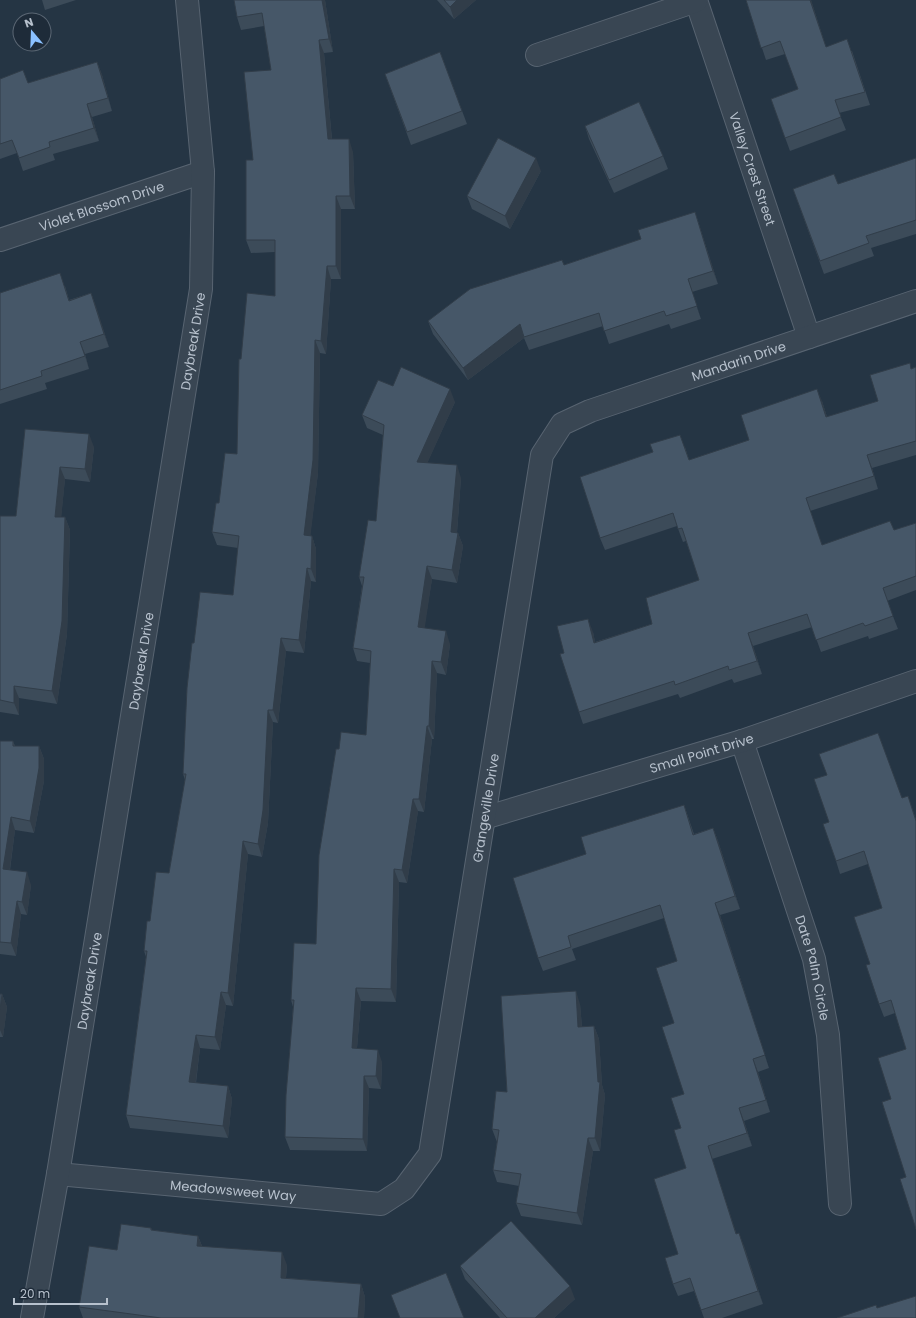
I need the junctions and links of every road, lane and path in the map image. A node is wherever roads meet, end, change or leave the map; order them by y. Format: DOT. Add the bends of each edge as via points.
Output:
graph roads {
  1 [pos="187,0"];
  2 [pos="696,0"];
  3 [pos="537,55"];
  4 [pos="203,172"];
  5 [pos="0,240"];
  6 [pos="916,301"];
  7 [pos="809,337"];
  8 [pos="562,424"];
  9 [pos="916,681"];
  10 [pos="742,741"];
  11 [pos="484,818"];
  12 [pos="58,1174"];
  13 [pos="404,1189"];
  14 [pos="840,1204"];
  15 [pos="32,1318"];
  1 -- 4 [label="street, Daybreak Drive"];
  2 -- 3 [label="street"];
  2 -- 7 [label="street, Valley Crest Street"];
  4 -- 5 [label="street, Violet Blossom Drive"];
  4 -- 12 [label="street, Daybreak Drive" via="201,289"];
  6 -- 7 [label="street, Mandarin Drive"];
  7 -- 8 [label="street, Mandarin Drive" via="590,411"];
  8 -- 11 [label="street, Grangeville Drive" via="542,455"];
  9 -- 10 [label="street, Small Point Drive"];
  10 -- 11 [label="street, Small Point Drive"];
  10 -- 14 [label="street, Date Palm Circle" via="814,959 828,1035"];
  11 -- 13 [label="street, Grangeville Drive" via="430,1154"];
  12 -- 13 [label="street, Meadowsweet Way" via="381,1204"];
  12 -- 15 [label="street, Daybreak Drive"];
}
